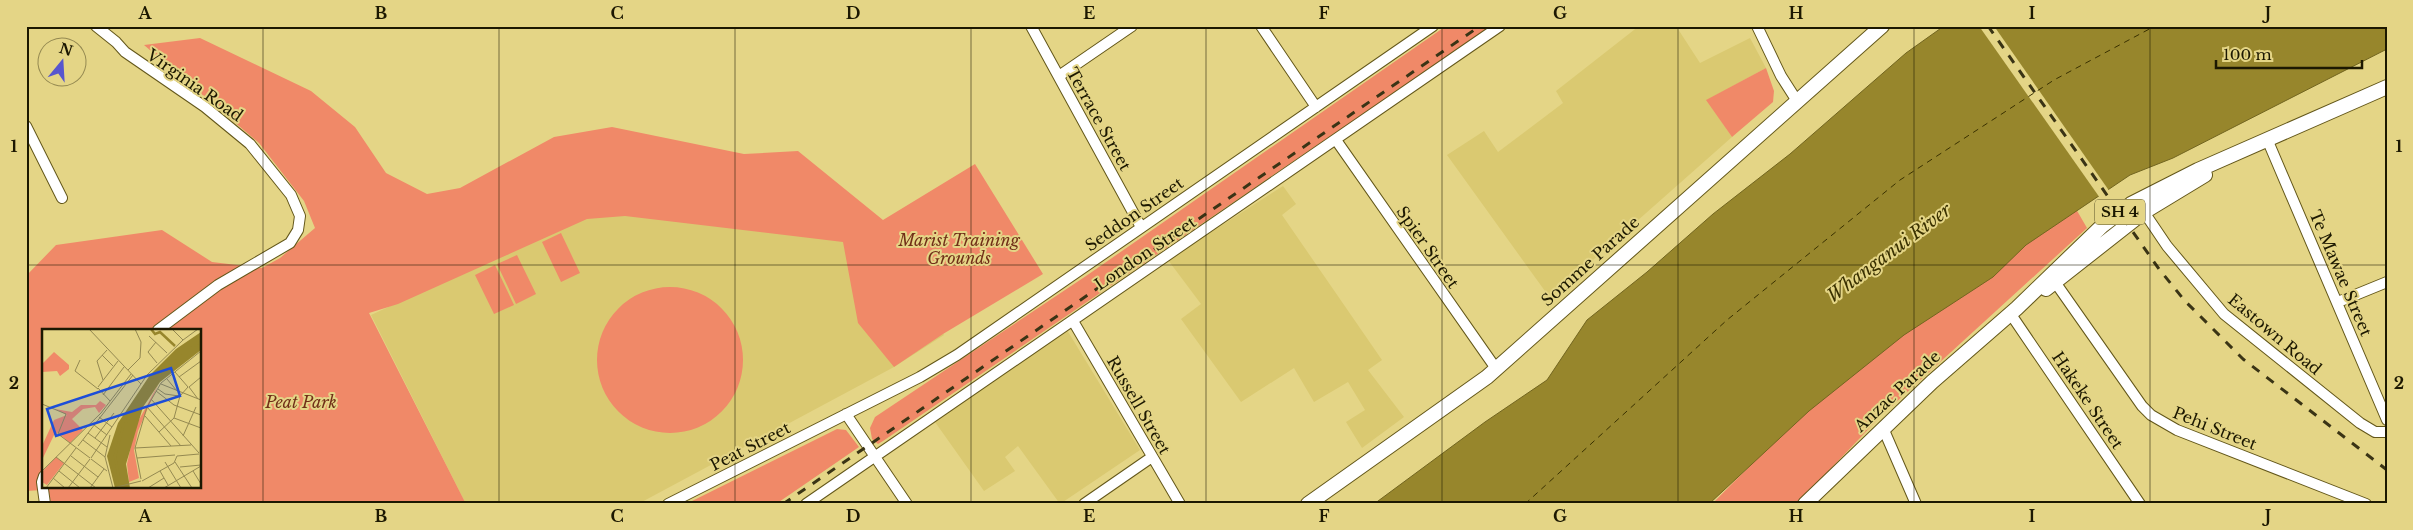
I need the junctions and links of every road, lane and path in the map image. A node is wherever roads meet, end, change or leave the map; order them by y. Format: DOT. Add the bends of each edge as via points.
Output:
graph roads {
  1 [pos="96,26"];
  2 [pos="1031,26"];
  3 [pos="1132,26"];
  4 [pos="1261,26"];
  5 [pos="1433,26"];
  6 [pos="1500,26"];
  7 [pos="1757,26"];
  8 [pos="1882,26"];
  9 [pos="107,29"];
  10 [pos="1059,76"];
  11 [pos="2387,87"];
  12 [pos="1798,101"];
  13 [pos="1316,107"];
  14 [pos="26,126"];
  15 [pos="2267,139"];
  16 [pos="1336,140"];
  17 [pos="2246,150"];
  18 [pos="62,198"];
  19 [pos="2144,212"];
  20 [pos="1141,227"];
  21 [pos="2055,282"];
  22 [pos="2387,282"];
  23 [pos="2338,302"];
  24 [pos="2014,310"];
  25 [pos="1073,321"];
  26 [pos="159,329"];
  27 [pos="1497,370"];
  28 [pos="846,414"];
  29 [pos="2387,420"];
  30 [pos="1883,428"];
  31 [pos="2387,432"];
  32 [pos="1152,456"];
  33 [pos="875,457"];
  34 [pos="44,488"];
  35 [pos="45,504"];
  36 [pos="668,504"];
  37 [pos="806,504"];
  38 [pos="907,504"];
  39 [pos="1084,504"];
  40 [pos="1180,504"];
  41 [pos="1308,504"];
  42 [pos="1805,504"];
  43 [pos="1916,504"];
  44 [pos="2140,504"];
  45 [pos="2366,504"];
  1 -- 9 [label="street, Virginia Road"];
  2 -- 10 [label="street, Terrace Street"];
  3 -- 10 [label="street"];
  4 -- 13 [label="street"];
  5 -- 13 [label="street, Seddon Street"];
  6 -- 16 [label="street, London Street"];
  7 -- 12 [label="street" via="1781,76"];
  8 -- 12 [label="main road, Somme Parade"];
  9 -- 26 [label="street, Virginia Road" via="125,52 205,107 250,144 291,195 300,216 298,230 290,243 218,285"];
  10 -- 20 [label="street, Terrace Street"];
  11 -- 15 [label="main road, Anzac Parade / SH 4"];
  12 -- 27 [label="main road, Somme Parade"];
  13 -- 20 [label="street, Seddon Street"];
  14 -- 18 [label="street"];
  15 -- 17 [label="main road, Anzac Parade / SH 4"];
  15 -- 23 [label="street, Te Mawae Street"];
  16 -- 25 [label="street, London Street"];
  16 -- 27 [label="street, Spier Street"];
  17 -- 19 [label="main road, Anzac Parade / SH 4"];
  17 -- 24 [label="main road, Anzac Parade / SH 4" via="2167,184 2130,204 2102,226"];
  19 -- 21 [label="main road, Anzac Parade / SH 4"];
  19 -- 31 [label="street, Eastown Road" via="2224,314 2360,423 2374,432"];
  20 -- 28 [label="street, Seddon Street" via="957,355"];
  21 -- 24 [label="main road, Anzac Parade / SH 4"];
  21 -- 45 [label="street, Pehi Street" via="2151,415 2177,430"];
  22 -- 23 [label="street"];
  23 -- 29 [label="street, Te Mawae Street"];
  24 -- 30 [label="main road, Anzac Parade / SH 4"];
  24 -- 44 [label="street, Hakeke Street"];
  25 -- 32 [label="street, Russell Street"];
  25 -- 33 [label="street, London Street"];
  27 -- 41 [label="main road, Somme Parade"];
  28 -- 33 [label="street"];
  28 -- 36 [label="street, Peat Street"];
  30 -- 42 [label="main road, Anzac Parade / SH 4"];
  30 -- 43 [label="street"];
  32 -- 39 [label="street"];
  32 -- 40 [label="street, Russell Street"];
  33 -- 37 [label="street, London Street"];
  33 -- 38 [label="street"];
  34 -- 35 [label="street"];
}
